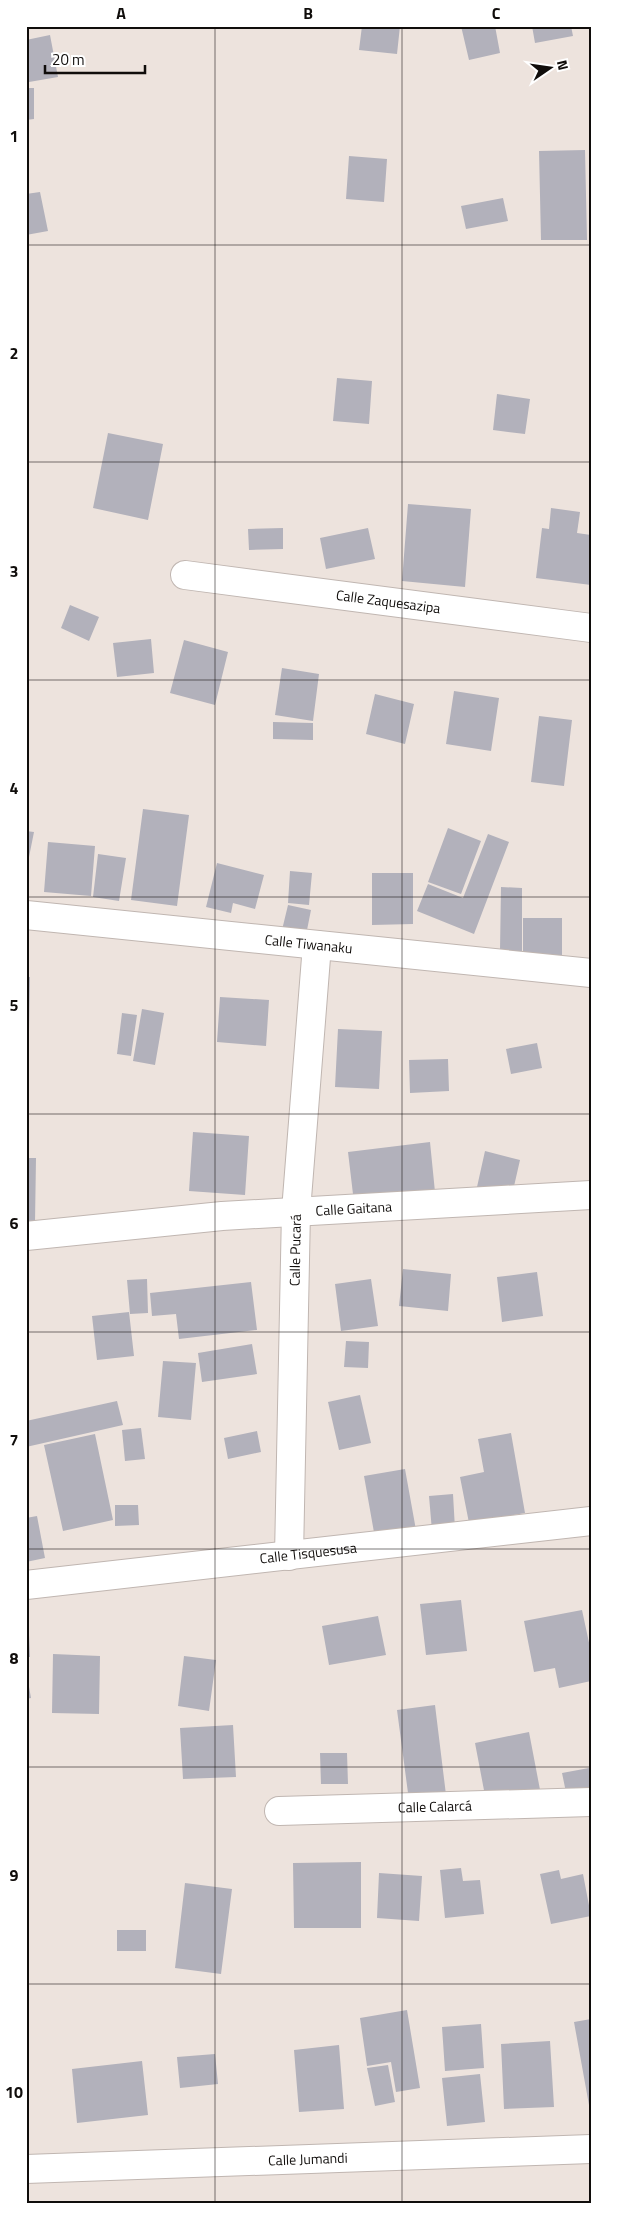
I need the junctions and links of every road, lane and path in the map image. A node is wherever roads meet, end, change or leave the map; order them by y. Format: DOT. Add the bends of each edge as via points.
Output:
graph roads {
  1 [pos="185,575"];
  2 [pos="591,628"];
  3 [pos="26,915"];
  4 [pos="317,945"];
  5 [pos="591,973"];
  6 [pos="591,1195"];
  7 [pos="296,1211"];
  8 [pos="26,1236"];
  9 [pos="591,1521"];
  10 [pos="290,1556"];
  11 [pos="26,1585"];
  12 [pos="591,1802"];
  13 [pos="279,1811"];
  14 [pos="591,2149"];
  15 [pos="26,2169"];
  1 -- 2 [label="street, Calle Zaquesazipa"];
  3 -- 4 [label="street, Calle Tiwanaku"];
  4 -- 5 [label="street, Calle Tiwanaku"];
  4 -- 7 [label="street, Calle Pucará"];
  6 -- 7 [label="street, Calle Gaitana"];
  7 -- 8 [label="street, Calle Gaitana"];
  7 -- 10 [label="street, Calle Pucará"];
  9 -- 10 [label="street, Calle Tisquesusa"];
  10 -- 11 [label="street, Calle Tisquesusa"];
  12 -- 13 [label="street, Calle Calarcá"];
  14 -- 15 [label="street, Calle Jumandi"];
}
